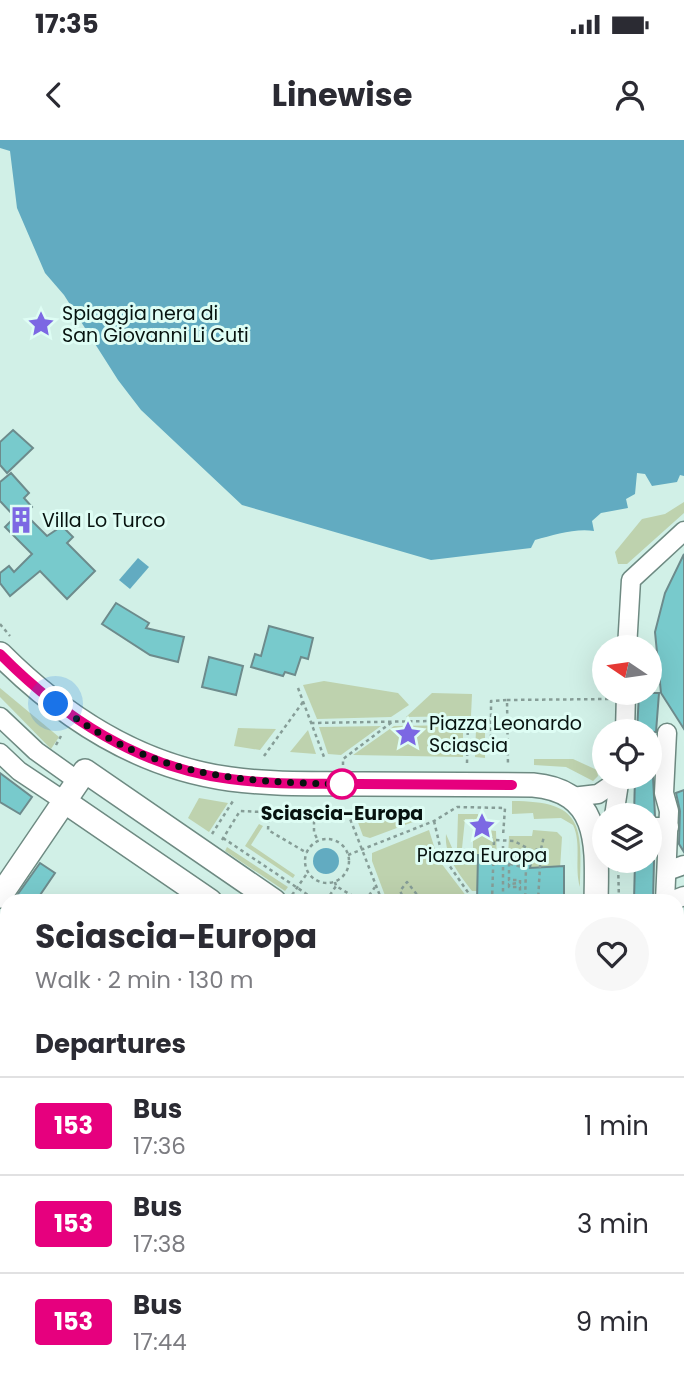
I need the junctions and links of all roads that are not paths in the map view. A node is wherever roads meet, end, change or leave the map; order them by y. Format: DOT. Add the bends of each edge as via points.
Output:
graph roads {
  1 [pos="684,531"];
  2 [pos="628,635"];
  3 [pos="8,649"];
  4 [pos="0,717"];
  5 [pos="667,733"];
  6 [pos="0,753"];
  7 [pos="82,776"];
  8 [pos="605,789"];
  9 [pos="572,797"];
  10 [pos="64,801"];
  11 [pos="592,825"];
  12 [pos="662,827"];
  13 [pos="669,827"];
  14 [pos="684,865"];
  15 [pos="667,871"];
  16 [pos="602,873"];
  17 [pos="1,894"];
  18 [pos="200,894"];
  19 [pos="275,894"];
  20 [pos="598,894"];
  21 [pos="668,894"];
  1 -- 2 [label="street" via="631,580"];
  3 -- 9 [label="main road" via="30,684 87,726 141,754 186,770 273,783 510,776"];
  4 -- 7 [label="street" via="36,751"];
  5 -- 13 [label="street" via="664,793"];
  6 -- 10 [label="street"];
  7 -- 10 [label="main road"];
  7 -- 19 [label="main road"];
  8 -- 9 [label="street"];
  9 -- 11 [label="main road"];
  10 -- 17 [label="main road"];
  10 -- 18 [label="main road"];
  12 -- 13 [label="street"];
  13 -- 15 [label="street"];
  14 -- 15 [label="street"];
  15 -- 21 [label="street"];
  16 -- 20 [label="main road"];
}
